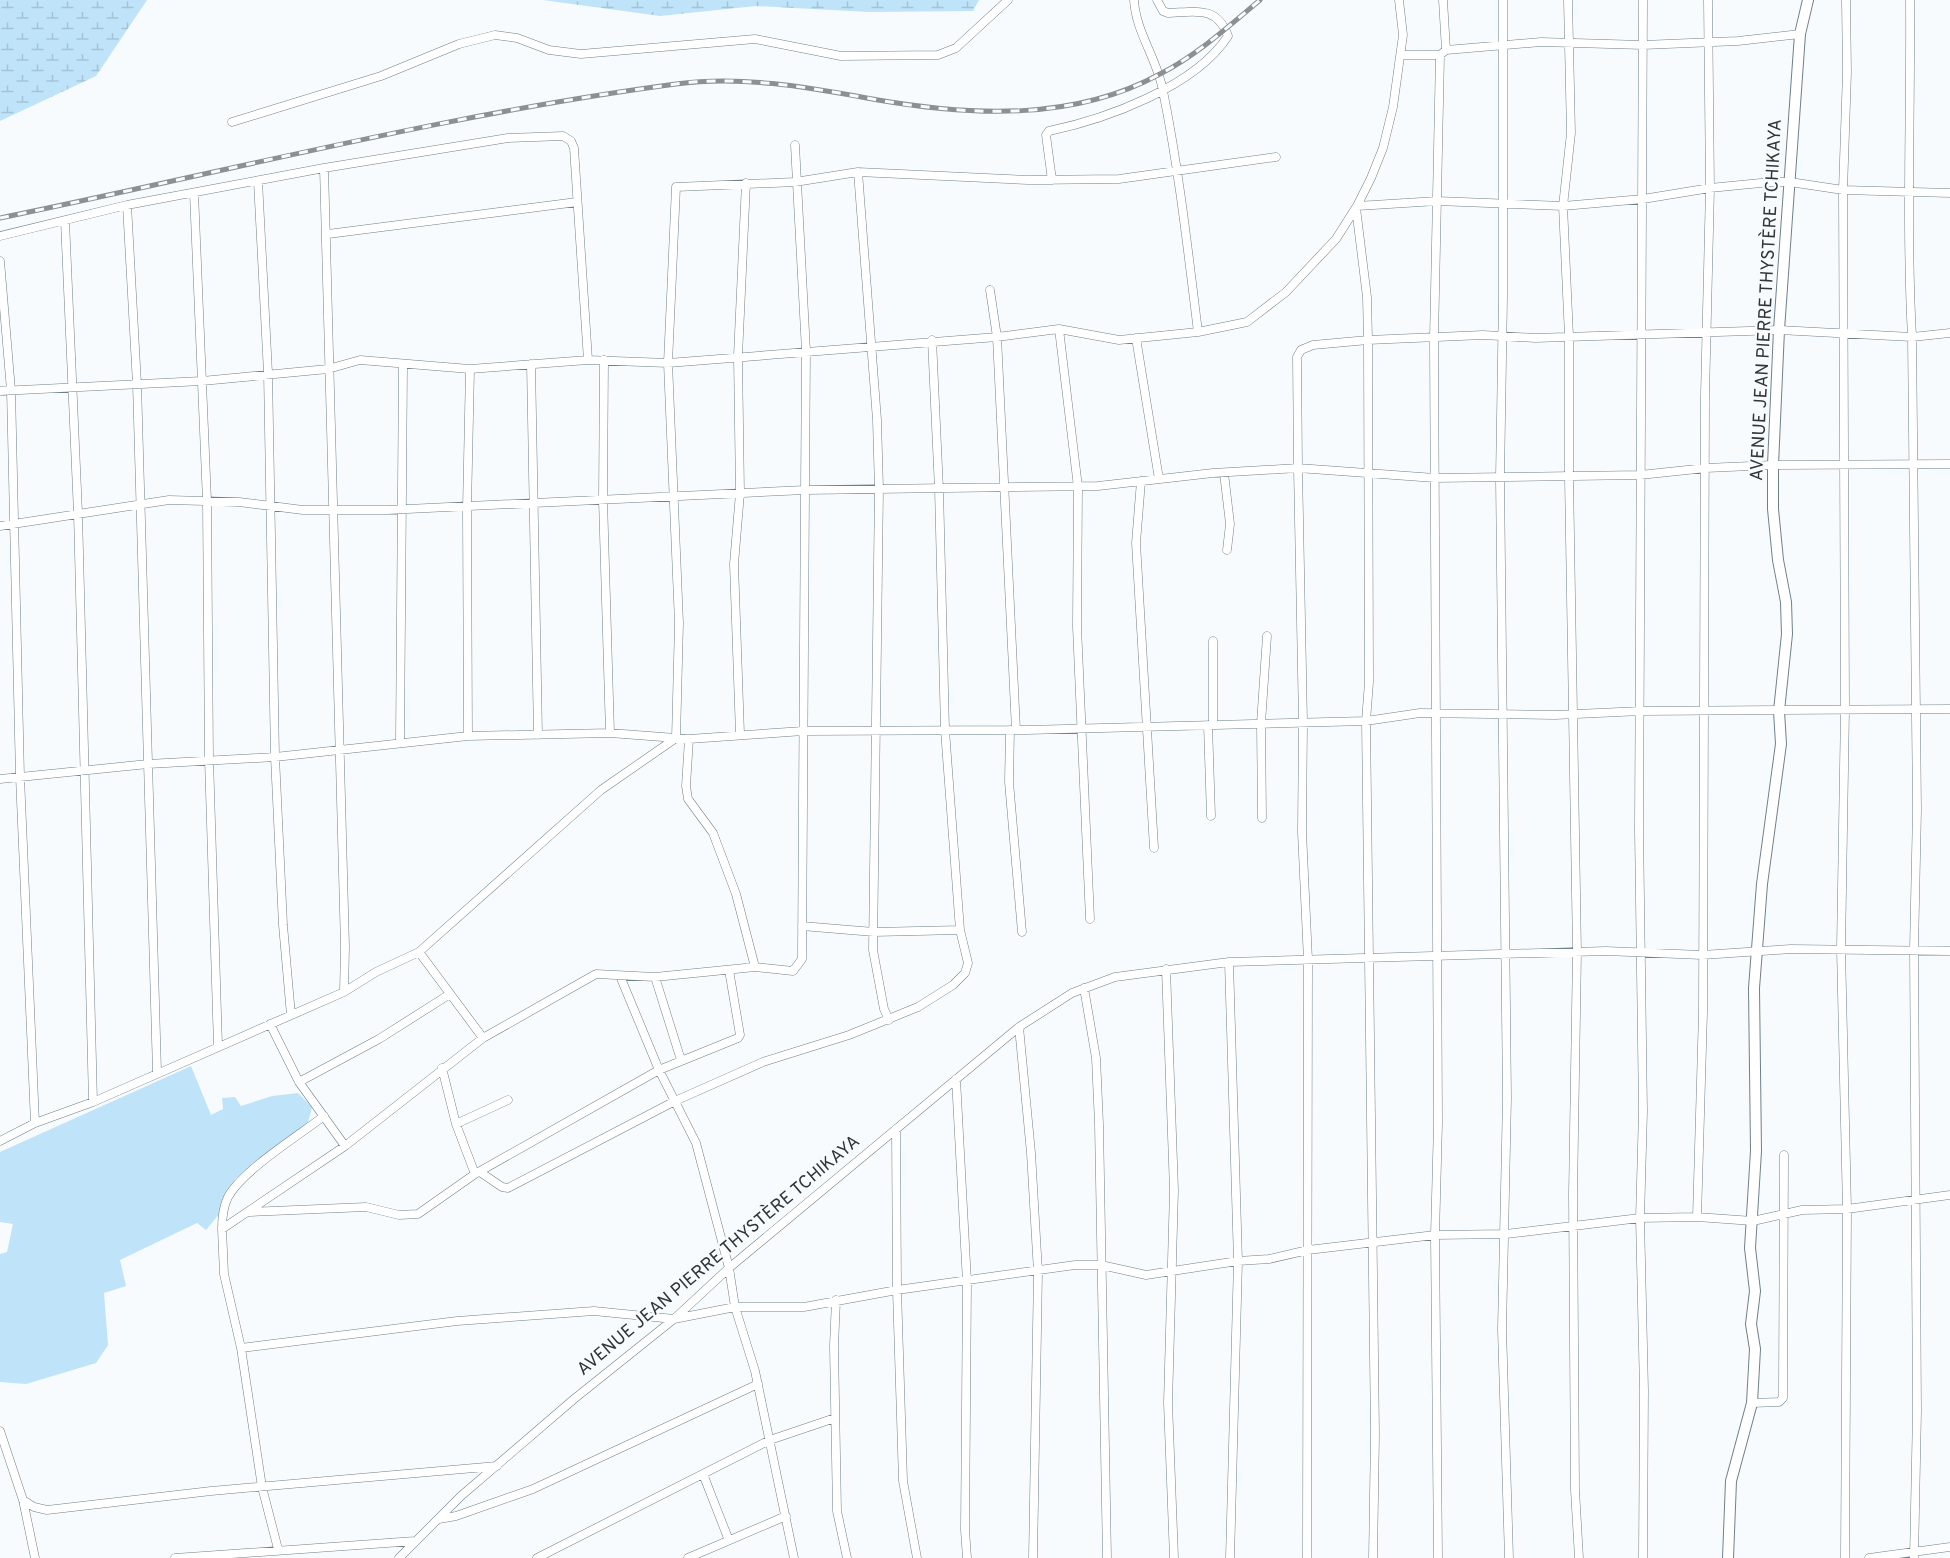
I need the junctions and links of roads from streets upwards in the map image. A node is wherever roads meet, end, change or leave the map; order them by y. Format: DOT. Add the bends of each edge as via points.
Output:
graph roads {
  1 [pos="1008,0"];
  2 [pos="1134,0"];
  3 [pos="1157,0"];
  4 [pos="1400,0"];
  5 [pos="1443,0"];
  6 [pos="1503,0"];
  7 [pos="1568,0"];
  8 [pos="1642,0"];
  9 [pos="1708,0"];
  10 [pos="1808,0"];
  11 [pos="1846,0"];
  12 [pos="1910,0"];
  13 [pos="1800,34"];
  14 [pos="1708,42"];
  15 [pos="1567,43"];
  16 [pos="1503,44"];
  17 [pos="1643,45"];
  18 [pos="1443,52"];
  19 [pos="1401,55"];
  20 [pos="1163,89"];
  21 [pos="232,122"];
  22 [pos="795,145"];
  23 [pos="1276,157"];
  24 [pos="324,168"];
  25 [pos="858,172"];
  26 [pos="1178,172"];
  27 [pos="1052,180"];
  28 [pos="258,181"];
  29 [pos="795,182"];
  30 [pos="1790,182"];
  31 [pos="746,183"];
  32 [pos="1710,188"];
  33 [pos="1843,190"];
  34 [pos="194,193"];
  35 [pos="1911,193"];
  36 [pos="1950,193"];
  37 [pos="1643,199"];
  38 [pos="1437,201"];
  39 [pos="577,202"];
  40 [pos="1502,202"];
  41 [pos="127,205"];
  42 [pos="1563,206"];
  43 [pos="1357,207"];
  44 [pos="65,221"];
  45 [pos="328,234"];
  46 [pos="0,236"];
  47 [pos="0,261"];
  48 [pos="990,291"];
  49 [pos="1059,329"];
  50 [pos="1779,330"];
  51 [pos="1198,332"];
  52 [pos="1706,333"];
  53 [pos="1950,333"];
  54 [pos="1844,334"];
  55 [pos="1641,335"];
  56 [pos="1569,336"];
  57 [pos="997,337"];
  58 [pos="1503,337"];
  59 [pos="1912,337"];
  60 [pos="1136,338"];
  61 [pos="1434,339"];
  62 [pos="932,340"];
  63 [pos="1368,340"];
  64 [pos="871,346"];
  65 [pos="806,351"];
  66 [pos="738,356"];
  67 [pos="588,360"];
  68 [pos="604,360"];
  69 [pos="668,363"];
  70 [pos="531,364"];
  71 [pos="403,365"];
  72 [pos="328,369"];
  73 [pos="470,369"];
  74 [pos="268,373"];
  75 [pos="202,381"];
  76 [pos="137,384"];
  77 [pos="73,389"];
  78 [pos="11,390"];
  79 [pos="0,391"];
  80 [pos="1950,464"];
  81 [pos="1773,465"];
  82 [pos="1912,465"];
  83 [pos="1845,466"];
  84 [pos="1298,468"];
  85 [pos="1706,468"];
  86 [pos="1366,472"];
  87 [pos="1224,473"];
  88 [pos="1640,475"];
  89 [pos="1569,477"];
  90 [pos="1436,478"];
  91 [pos="1500,478"];
  92 [pos="1159,479"];
  93 [pos="1141,481"];
  94 [pos="1078,487"];
  95 [pos="1004,488"];
  96 [pos="879,489"];
  97 [pos="939,489"];
  98 [pos="805,490"];
  99 [pos="740,493"];
  100 [pos="673,496"];
  101 [pos="603,500"];
  102 [pos="207,501"];
  103 [pos="139,503"];
  104 [pos="532,503"];
  105 [pos="269,508"];
  106 [pos="467,508"];
  107 [pos="334,509"];
  108 [pos="401,510"];
  109 [pos="78,513"];
  110 [pos="15,522"];
  111 [pos="0,526"];
  112 [pos="1227,550"];
  113 [pos="1267,636"];
  114 [pos="1213,641"];
  115 [pos="1845,709"];
  116 [pos="1950,709"];
  117 [pos="1641,711"];
  118 [pos="1779,711"];
  119 [pos="1916,711"];
  120 [pos="1704,712"];
  121 [pos="1434,713"];
  122 [pos="1572,715"];
  123 [pos="1503,716"];
  124 [pos="1366,721"];
  125 [pos="1303,722"];
  126 [pos="1261,723"];
  127 [pos="1211,725"];
  128 [pos="1145,727"];
  129 [pos="1081,728"];
  130 [pos="875,730"];
  131 [pos="945,730"];
  132 [pos="1013,730"];
  133 [pos="803,731"];
  134 [pos="610,733"];
  135 [pos="741,734"];
  136 [pos="538,735"];
  137 [pos="468,736"];
  138 [pos="676,738"];
  139 [pos="689,739"];
  140 [pos="400,741"];
  141 [pos="338,748"];
  142 [pos="275,756"];
  143 [pos="209,759"];
  144 [pos="148,764"];
  145 [pos="85,769"];
  146 [pos="20,777"];
  147 [pos="0,779"];
  148 [pos="1211,816"];
  149 [pos="1262,818"];
  150 [pos="1154,848"];
  151 [pos="1090,919"];
  152 [pos="802,926"];
  153 [pos="960,930"];
  154 [pos="874,932"];
  155 [pos="1022,932"];
  156 [pos="1841,949"];
  157 [pos="1914,949"];
  158 [pos="1758,950"];
  159 [pos="1950,951"];
  160 [pos="419,952"];
  161 [pos="1577,952"];
  162 [pos="1640,952"];
  163 [pos="1506,955"];
  164 [pos="1702,955"];
  165 [pos="1437,957"];
  166 [pos="1308,960"];
  167 [pos="1370,960"];
  168 [pos="1229,962"];
  169 [pos="755,967"];
  170 [pos="1166,969"];
  171 [pos="729,970"];
  172 [pos="620,976"];
  173 [pos="655,977"];
  174 [pos="1083,988"];
  175 [pos="344,992"];
  176 [pos="450,994"];
  177 [pos="291,1015"];
  178 [pos="889,1020"];
  179 [pos="270,1024"];
  180 [pos="1019,1027"];
  181 [pos="483,1038"];
  182 [pos="219,1046"];
  183 [pos="681,1060"];
  184 [pos="442,1068"];
  185 [pos="659,1070"];
  186 [pos="158,1072"];
  187 [pos="956,1079"];
  188 [pos="299,1082"];
  189 [pos="508,1100"];
  190 [pos="675,1101"];
  191 [pos="93,1102"];
  192 [pos="324,1116"];
  193 [pos="34,1123"];
  194 [pos="456,1124"];
  195 [pos="896,1129"];
  196 [pos="0,1141"];
  197 [pos="345,1146"];
  198 [pos="1785,1155"];
  199 [pos="478,1173"];
  200 [pos="1950,1195"];
  201 [pos="1917,1197"];
  202 [pos="1847,1209"];
  203 [pos="247,1212"];
  204 [pos="1786,1215"];
  205 [pos="1698,1217"];
  206 [pos="1640,1218"];
  207 [pos="1753,1221"];
  208 [pos="1574,1224"];
  209 [pos="222,1229"];
  210 [pos="1506,1234"];
  211 [pos="1435,1235"];
  212 [pos="1371,1244"];
  213 [pos="1308,1250"];
  214 [pos="1238,1261"];
  215 [pos="1101,1265"];
  216 [pos="729,1268"];
  217 [pos="1038,1272"];
  218 [pos="1173,1273"];
  219 [pos="967,1282"];
  220 [pos="897,1290"];
  221 [pos="836,1300"];
  222 [pos="735,1307"];
  223 [pos="674,1319"];
  224 [pos="241,1348"];
  225 [pos="758,1384"];
  226 [pos="1752,1403"];
  227 [pos="835,1418"];
  228 [pos="0,1431"];
  229 [pos="770,1440"];
  230 [pos="498,1466"];
  231 [pos="703,1474"];
  232 [pos="262,1487"];
  233 [pos="23,1500"];
  234 [pos="786,1516"];
  235 [pos="438,1519"];
  236 [pos="728,1538"];
  237 [pos="415,1541"];
  238 [pos="1950,1547"];
  239 [pos="278,1549"];
  240 [pos="1914,1554"];
  241 [pos="35,1558"];
  242 [pos="175,1558"];
  243 [pos="399,1558"];
  244 [pos="537,1558"];
  245 [pos="688,1558"];
  246 [pos="794,1558"];
  247 [pos="847,1558"];
  248 [pos="917,1558"];
  249 [pos="967,1558"];
  250 [pos="1033,1558"];
  251 [pos="1107,1558"];
  252 [pos="1173,1558"];
  253 [pos="1230,1558"];
  254 [pos="1307,1558"];
  255 [pos="1373,1558"];
  256 [pos="1437,1558"];
  257 [pos="1509,1558"];
  258 [pos="1579,1558"];
  259 [pos="1644,1558"];
  260 [pos="1728,1558"];
  261 [pos="1845,1558"];
  262 [pos="1869,1558"];
  1 -- 21 [label="street" via="956,48 938,55 841,56 755,39 581,54 495,35 459,44 381,76"];
  2 -- 20 [label="street" via="1137,25 1155,57"];
  3 -- 20 [label="street" via="1168,13 1216,16 1228,36 1206,63"];
  4 -- 19 [label="street"];
  5 -- 18 [label="street"];
  6 -- 16 [label="street"];
  7 -- 15 [label="street"];
  8 -- 17 [label="street"];
  9 -- 14 [label="street"];
  10 -- 13 [label="street, AVENUE JEAN PIERRE THYSTÈRE TCHIKAYA"];
  11 -- 33 [label="street"];
  12 -- 35 [label="street"];
  13 -- 14 [label="street"];
  13 -- 30 [label="street, AVENUE JEAN PIERRE THYSTÈRE TCHIKAYA"];
  14 -- 17 [label="street"];
  14 -- 32 [label="street"];
  15 -- 16 [label="street"];
  15 -- 17 [label="street"];
  15 -- 42 [label="street" via="1571,133"];
  16 -- 18 [label="street"];
  16 -- 40 [label="street"];
  17 -- 37 [label="street"];
  18 -- 19 [label="street"];
  18 -- 38 [label="street"];
  19 -- 43 [label="street" via="1383,148"];
  20 -- 26 [label="street"];
  20 -- 27 [label="street" via="1092,122 1049,131 1046,135"];
  22 -- 29 [label="street"];
  23 -- 26 [label="street"];
  24 -- 28 [label="street"];
  24 -- 39 [label="street" via="508,138 563,136 573,144"];
  24 -- 45 [label="street"];
  25 -- 27 [label="street"];
  25 -- 29 [label="street"];
  25 -- 64 [label="street"];
  26 -- 27 [label="street" via="1119,179"];
  26 -- 51 [label="street"];
  28 -- 34 [label="street"];
  28 -- 74 [label="street"];
  29 -- 31 [label="street"];
  29 -- 65 [label="street"];
  30 -- 32 [label="street"];
  30 -- 33 [label="street"];
  30 -- 50 [label="street, AVENUE JEAN PIERRE THYSTÈRE TCHIKAYA"];
  31 -- 66 [label="street"];
  31 -- 69 [label="street" via="676,187"];
  32 -- 37 [label="street"];
  32 -- 52 [label="street"];
  33 -- 35 [label="street"];
  33 -- 54 [label="street"];
  34 -- 41 [label="street"];
  34 -- 75 [label="street"];
  35 -- 36 [label="street"];
  35 -- 59 [label="street"];
  37 -- 42 [label="street"];
  37 -- 55 [label="street"];
  38 -- 40 [label="street"];
  38 -- 43 [label="street"];
  38 -- 61 [label="street"];
  39 -- 45 [label="street"];
  39 -- 67 [label="street"];
  40 -- 42 [label="street"];
  40 -- 58 [label="street"];
  41 -- 44 [label="street"];
  41 -- 76 [label="street"];
  42 -- 56 [label="street"];
  43 -- 51 [label="street" via="1336,239 1286,292 1247,322"];
  43 -- 63 [label="street"];
  44 -- 46 [label="street"];
  44 -- 77 [label="street"];
  45 -- 72 [label="street"];
  47 -- 78 [label="street"];
  48 -- 57 [label="street"];
  49 -- 57 [label="street"];
  49 -- 60 [label="street" via="1107,339"];
  49 -- 94 [label="street"];
  50 -- 52 [label="street"];
  50 -- 54 [label="street"];
  50 -- 81 [label="street, AVENUE JEAN PIERRE THYSTÈRE TCHIKAYA"];
  51 -- 60 [label="street"];
  52 -- 55 [label="street"];
  52 -- 85 [label="street"];
  53 -- 59 [label="street"];
  54 -- 59 [label="street"];
  54 -- 83 [label="street"];
  55 -- 56 [label="street"];
  55 -- 88 [label="street"];
  56 -- 58 [label="street"];
  56 -- 89 [label="street"];
  57 -- 62 [label="street"];
  57 -- 95 [label="street"];
  58 -- 61 [label="street"];
  58 -- 91 [label="street"];
  59 -- 82 [label="street"];
  60 -- 92 [label="street"];
  61 -- 63 [label="street"];
  61 -- 90 [label="street"];
  62 -- 64 [label="street"];
  62 -- 97 [label="street"];
  63 -- 84 [label="street" via="1313,345 1301,350 1297,357"];
  63 -- 86 [label="street"];
  64 -- 65 [label="street"];
  64 -- 96 [label="street"];
  65 -- 66 [label="street"];
  65 -- 98 [label="street"];
  66 -- 69 [label="street"];
  66 -- 99 [label="street"];
  67 -- 68 [label="street"];
  67 -- 70 [label="street"];
  68 -- 69 [label="street"];
  68 -- 101 [label="street"];
  69 -- 100 [label="street"];
  70 -- 73 [label="street"];
  70 -- 104 [label="street"];
  71 -- 72 [label="street" via="360,360"];
  71 -- 73 [label="street"];
  71 -- 108 [label="street"];
  72 -- 74 [label="street"];
  72 -- 107 [label="street"];
  73 -- 106 [label="street"];
  74 -- 75 [label="street"];
  74 -- 105 [label="street"];
  75 -- 76 [label="street"];
  75 -- 102 [label="street"];
  76 -- 77 [label="street"];
  76 -- 103 [label="street"];
  77 -- 78 [label="street"];
  77 -- 109 [label="street"];
  78 -- 79 [label="street"];
  78 -- 110 [label="street"];
  80 -- 82 [label="street"];
  81 -- 83 [label="street"];
  81 -- 85 [label="street"];
  81 -- 118 [label="street, AVENUE JEAN PIERRE THYSTÈRE TCHIKAYA" via="1773,509 1787,634"];
  82 -- 83 [label="street"];
  82 -- 119 [label="street"];
  83 -- 115 [label="street"];
  84 -- 86 [label="street"];
  84 -- 87 [label="street"];
  84 -- 125 [label="street"];
  85 -- 88 [label="street"];
  85 -- 120 [label="street"];
  86 -- 90 [label="street"];
  86 -- 124 [label="street"];
  87 -- 92 [label="street"];
  87 -- 112 [label="street" via="1230,524"];
  88 -- 89 [label="street"];
  88 -- 117 [label="street"];
  89 -- 91 [label="street"];
  89 -- 122 [label="street"];
  90 -- 91 [label="street"];
  90 -- 121 [label="street"];
  91 -- 123 [label="street"];
  92 -- 93 [label="street"];
  93 -- 94 [label="street"];
  93 -- 128 [label="street" via="1136,543"];
  94 -- 95 [label="street"];
  94 -- 129 [label="street"];
  95 -- 97 [label="street"];
  95 -- 132 [label="street"];
  96 -- 97 [label="street"];
  96 -- 98 [label="street"];
  96 -- 130 [label="street"];
  97 -- 131 [label="street"];
  98 -- 99 [label="street"];
  98 -- 133 [label="street"];
  99 -- 100 [label="street"];
  99 -- 135 [label="street" via="734,564"];
  100 -- 101 [label="street"];
  100 -- 138 [label="street" via="679,623"];
  101 -- 104 [label="street"];
  101 -- 134 [label="street"];
  102 -- 103 [label="street"];
  102 -- 105 [label="street"];
  102 -- 143 [label="street"];
  103 -- 109 [label="street"];
  103 -- 144 [label="street"];
  104 -- 106 [label="street"];
  104 -- 136 [label="street"];
  105 -- 107 [label="street"];
  105 -- 142 [label="street"];
  106 -- 108 [label="street"];
  106 -- 137 [label="street"];
  107 -- 108 [label="street"];
  107 -- 141 [label="street"];
  108 -- 140 [label="street"];
  109 -- 110 [label="street"];
  109 -- 145 [label="street"];
  110 -- 111 [label="street"];
  110 -- 146 [label="street"];
  113 -- 126 [label="street"];
  114 -- 127 [label="street"];
  115 -- 118 [label="street"];
  115 -- 119 [label="street"];
  115 -- 156 [label="street"];
  116 -- 119 [label="street"];
  117 -- 120 [label="street"];
  117 -- 122 [label="street"];
  117 -- 162 [label="street"];
  118 -- 120 [label="street"];
  118 -- 158 [label="street, AVENUE JEAN PIERRE THYSTÈRE TCHIKAYA" via="1781,744 1764,860"];
  119 -- 157 [label="street"];
  120 -- 164 [label="street"];
  121 -- 123 [label="street"];
  121 -- 124 [label="street" via="1397,714"];
  121 -- 165 [label="street"];
  122 -- 123 [label="street"];
  122 -- 161 [label="street"];
  123 -- 163 [label="street"];
  124 -- 125 [label="street"];
  124 -- 167 [label="street"];
  125 -- 126 [label="street"];
  125 -- 166 [label="street" via="1302,832"];
  126 -- 127 [label="street"];
  126 -- 149 [label="street"];
  127 -- 128 [label="street"];
  127 -- 148 [label="street"];
  128 -- 129 [label="street"];
  128 -- 150 [label="street"];
  129 -- 132 [label="street"];
  129 -- 151 [label="street"];
  130 -- 131 [label="street"];
  130 -- 133 [label="street"];
  130 -- 154 [label="street"];
  131 -- 132 [label="street"];
  131 -- 153 [label="street"];
  132 -- 155 [label="street" via="1009,782"];
  133 -- 135 [label="street"];
  133 -- 152 [label="street"];
  134 -- 136 [label="street"];
  134 -- 138 [label="street"];
  135 -- 139 [label="street"];
  136 -- 137 [label="street"];
  137 -- 140 [label="street"];
  138 -- 139 [label="street"];
  138 -- 160 [label="street" via="601,790"];
  139 -- 169 [label="street" via="688,799 713,833 736,894"];
  140 -- 141 [label="street"];
  141 -- 142 [label="street"];
  141 -- 175 [label="street"];
  142 -- 143 [label="street"];
  142 -- 177 [label="street"];
  143 -- 144 [label="street"];
  143 -- 182 [label="street"];
  144 -- 145 [label="street"];
  144 -- 186 [label="street"];
  145 -- 146 [label="street"];
  145 -- 191 [label="street"];
  146 -- 147 [label="street"];
  146 -- 193 [label="street"];
  152 -- 154 [label="street"];
  152 -- 169 [label="street" via="799,966 793,970"];
  153 -- 154 [label="street"];
  153 -- 178 [label="street" via="968,963 965,973 918,1007"];
  154 -- 178 [label="street" via="878,982"];
  156 -- 157 [label="street, AVENUE JEAN PIERRE THYSTÈRE TCHIKAYA"];
  156 -- 158 [label="street, AVENUE JEAN PIERRE THYSTÈRE TCHIKAYA"];
  156 -- 202 [label="street"];
  157 -- 159 [label="street, AVENUE JEAN PIERRE THYSTÈRE TCHIKAYA"];
  157 -- 201 [label="street"];
  158 -- 164 [label="street, AVENUE JEAN PIERRE THYSTÈRE TCHIKAYA"];
  158 -- 207 [label="street, AVENUE JEAN PIERRE THYSTÈRE TCHIKAYA" via="1754,988"];
  160 -- 175 [label="street"];
  160 -- 176 [label="street"];
  161 -- 162 [label="street, AVENUE JEAN PIERRE THYSTÈRE TCHIKAYA"];
  161 -- 163 [label="street, AVENUE JEAN PIERRE THYSTÈRE TCHIKAYA"];
  161 -- 208 [label="street"];
  162 -- 164 [label="street, AVENUE JEAN PIERRE THYSTÈRE TCHIKAYA"];
  162 -- 206 [label="street" via="1644,1111"];
  163 -- 165 [label="street, AVENUE JEAN PIERRE THYSTÈRE TCHIKAYA"];
  163 -- 210 [label="street"];
  164 -- 205 [label="street"];
  165 -- 167 [label="street, AVENUE JEAN PIERRE THYSTÈRE TCHIKAYA"];
  165 -- 211 [label="street"];
  166 -- 167 [label="street, AVENUE JEAN PIERRE THYSTÈRE TCHIKAYA"];
  166 -- 168 [label="street, AVENUE JEAN PIERRE THYSTÈRE TCHIKAYA"];
  166 -- 213 [label="street"];
  167 -- 212 [label="street"];
  168 -- 170 [label="street, AVENUE JEAN PIERRE THYSTÈRE TCHIKAYA"];
  168 -- 214 [label="street"];
  169 -- 171 [label="street"];
  170 -- 174 [label="street, AVENUE JEAN PIERRE THYSTÈRE TCHIKAYA" via="1115,977"];
  170 -- 218 [label="street"];
  171 -- 173 [label="street"];
  171 -- 183 [label="street" via="740,1035"];
  172 -- 173 [label="street"];
  172 -- 181 [label="street" via="597,974"];
  172 -- 185 [label="street"];
  173 -- 183 [label="street"];
  174 -- 180 [label="street, AVENUE JEAN PIERRE THYSTÈRE TCHIKAYA"];
  174 -- 215 [label="street" via="1096,1058"];
  175 -- 177 [label="street"];
  176 -- 181 [label="street"];
  176 -- 188 [label="street" via="379,1039"];
  177 -- 179 [label="street"];
  178 -- 190 [label="street" via="763,1062"];
  179 -- 182 [label="street"];
  179 -- 188 [label="street"];
  180 -- 187 [label="street, AVENUE JEAN PIERRE THYSTÈRE TCHIKAYA"];
  180 -- 217 [label="street"];
  181 -- 184 [label="street"];
  182 -- 186 [label="street"];
  183 -- 185 [label="street"];
  184 -- 194 [label="street"];
  184 -- 197 [label="street"];
  185 -- 190 [label="street"];
  185 -- 199 [label="street"];
  186 -- 191 [label="street"];
  187 -- 195 [label="street, AVENUE JEAN PIERRE THYSTÈRE TCHIKAYA"];
  187 -- 219 [label="street"];
  188 -- 192 [label="street"];
  189 -- 194 [label="street"];
  190 -- 199 [label="street" via="508,1188"];
  190 -- 216 [label="street" via="696,1143"];
  191 -- 193 [label="street"];
  192 -- 197 [label="street"];
  192 -- 209 [label="street" via="245,1177 229,1197"];
  193 -- 196 [label="street"];
  194 -- 199 [label="street"];
  195 -- 216 [label="street, AVENUE JEAN PIERRE THYSTÈRE TCHIKAYA"];
  195 -- 220 [label="street"];
  197 -- 203 [label="street"];
  198 -- 204 [label="street"];
  199 -- 203 [label="street" via="418,1214 399,1215 357,1206"];
  200 -- 201 [label="street"];
  201 -- 202 [label="street"];
  201 -- 240 [label="street"];
  202 -- 204 [label="street" via="1802,1210"];
  202 -- 261 [label="street"];
  203 -- 209 [label="street"];
  204 -- 207 [label="street"];
  204 -- 226 [label="street" via="1783,1398 1779,1402"];
  205 -- 206 [label="street"];
  205 -- 207 [label="street"];
  206 -- 208 [label="street"];
  206 -- 259 [label="street"];
  207 -- 226 [label="street, AVENUE JEAN PIERRE THYSTÈRE TCHIKAYA"];
  208 -- 210 [label="street"];
  208 -- 258 [label="street"];
  209 -- 224 [label="street" via="224,1274"];
  210 -- 211 [label="street"];
  210 -- 257 [label="street" via="1502,1329"];
  211 -- 212 [label="street"];
  211 -- 256 [label="street"];
  212 -- 213 [label="street"];
  212 -- 255 [label="street"];
  213 -- 214 [label="street"];
  213 -- 254 [label="street"];
  214 -- 218 [label="street"];
  214 -- 253 [label="street"];
  215 -- 217 [label="street"];
  215 -- 218 [label="street" via="1137,1274"];
  215 -- 251 [label="street"];
  216 -- 222 [label="street"];
  216 -- 223 [label="street, AVENUE JEAN PIERRE THYSTÈRE TCHIKAYA"];
  217 -- 219 [label="street"];
  217 -- 250 [label="street"];
  218 -- 252 [label="street" via="1168,1404"];
  219 -- 220 [label="street"];
  219 -- 249 [label="street"];
  220 -- 221 [label="street"];
  220 -- 248 [label="street" via="903,1481"];
  221 -- 222 [label="street" via="804,1307"];
  221 -- 227 [label="street"];
  222 -- 223 [label="street"];
  222 -- 225 [label="street"];
  223 -- 224 [label="street" via="594,1311 457,1321"];
  223 -- 230 [label="street, AVENUE JEAN PIERRE THYSTÈRE TCHIKAYA"];
  224 -- 232 [label="street"];
  225 -- 229 [label="street"];
  225 -- 235 [label="street" via="533,1489"];
  226 -- 260 [label="street, AVENUE JEAN PIERRE THYSTÈRE TCHIKAYA" via="1731,1481"];
  227 -- 229 [label="street"];
  227 -- 247 [label="street" via="837,1511"];
  228 -- 233 [label="street"];
  229 -- 231 [label="street"];
  229 -- 234 [label="street"];
  230 -- 232 [label="street"];
  230 -- 235 [label="street, AVENUE JEAN PIERRE THYSTÈRE TCHIKAYA"];
  231 -- 236 [label="street"];
  231 -- 244 [label="street"];
  232 -- 233 [label="street" via="46,1510"];
  232 -- 239 [label="street"];
  233 -- 241 [label="street"];
  234 -- 236 [label="street"];
  234 -- 246 [label="street"];
  235 -- 237 [label="street, AVENUE JEAN PIERRE THYSTÈRE TCHIKAYA"];
  236 -- 245 [label="street"];
  237 -- 239 [label="street"];
  237 -- 243 [label="street, AVENUE JEAN PIERRE THYSTÈRE TCHIKAYA"];
  238 -- 240 [label="street"];
  239 -- 242 [label="street"];
  240 -- 262 [label="street"];
}
